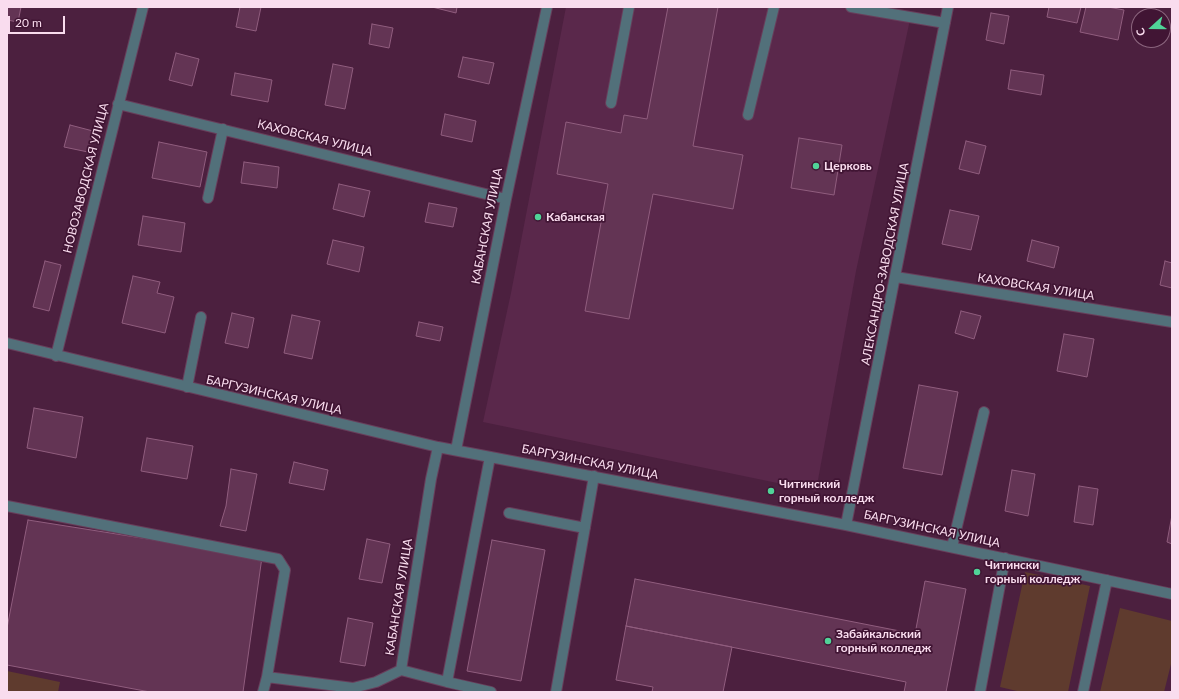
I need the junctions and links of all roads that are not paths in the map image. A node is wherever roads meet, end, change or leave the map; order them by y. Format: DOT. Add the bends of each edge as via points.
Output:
graph roads {
  1 [pos="143,7"];
  2 [pos="547,7"];
  3 [pos="629,7"];
  4 [pos="774,7"];
  5 [pos="851,7"];
  6 [pos="948,7"];
  7 [pos="945,23"];
  8 [pos="611,103"];
  9 [pos="118,104"];
  10 [pos="748,115"];
  11 [pos="223,129"];
  12 [pos="208,198"];
  13 [pos="506,198"];
  14 [pos="896,277"];
  15 [pos="201,317"];
  16 [pos="1172,322"];
  17 [pos="7,344"];
  18 [pos="56,356"];
  19 [pos="186,387"];
  20 [pos="984,412"];
  21 [pos="438,447"];
  22 [pos="456,450"];
  23 [pos="490,457"];
  24 [pos="594,476"];
  25 [pos="7,506"];
  26 [pos="509,514"];
  27 [pos="846,525"];
  28 [pos="585,528"];
  29 [pos="952,547"];
  30 [pos="1005,558"];
  31 [pos="1107,580"];
  32 [pos="1172,594"];
  33 [pos="401,670"];
  34 [pos="267,677"];
  35 [pos="447,682"];
  36 [pos="263,692"];
  37 [pos="491,692"];
  38 [pos="556,692"];
  39 [pos="980,692"];
  40 [pos="1083,692"];
  1 -- 9 [label="street, НОВОЗАВОДСКАЯ УЛИЦА"];
  2 -- 13 [label="street, КАБАНСКАЯ УЛИЦА"];
  3 -- 8 [label="street"];
  4 -- 10 [label="street"];
  5 -- 7 [label="street"];
  6 -- 7 [label="street, АЛЕКСАНДРО-ЗАВОДСКАЯ УЛИЦА"];
  7 -- 14 [label="street, АЛЕКСАНДРО-ЗАВОДСКАЯ УЛИЦА"];
  9 -- 11 [label="street, КАХОВСКАЯ УЛИЦА"];
  9 -- 18 [label="street, НОВОЗАВОДСКАЯ УЛИЦА"];
  11 -- 12 [label="street"];
  11 -- 13 [label="street, КАХОВСКАЯ УЛИЦА"];
  13 -- 22 [label="street, КАБАНСКАЯ УЛИЦА"];
  14 -- 16 [label="street, КАХОВСКАЯ УЛИЦА"];
  14 -- 27 [label="street, АЛЕКСАНДРО-ЗАВОДСКАЯ УЛИЦА"];
  15 -- 19 [label="street"];
  17 -- 18 [label="street, БАРГУЗИНСКАЯ УЛИЦА"];
  18 -- 19 [label="street, БАРГУЗИНСКАЯ УЛИЦА"];
  19 -- 21 [label="street, БАРГУЗИНСКАЯ УЛИЦА"];
  20 -- 29 [label="street"];
  21 -- 22 [label="street, БАРГУЗИНСКАЯ УЛИЦА"];
  21 -- 33 [label="street, КАБАНСКАЯ УЛИЦА" via="430,479"];
  22 -- 23 [label="street, БАРГУЗИНСКАЯ УЛИЦА"];
  23 -- 24 [label="street, БАРГУЗИНСКАЯ УЛИЦА"];
  23 -- 35 [label="street"];
  24 -- 27 [label="street, БАРГУЗИНСКАЯ УЛИЦА"];
  24 -- 28 [label="street"];
  25 -- 34 [label="street" via="278,558 285,570"];
  26 -- 28 [label="street"];
  27 -- 29 [label="street, БАРГУЗИНСКАЯ УЛИЦА"];
  28 -- 38 [label="street"];
  29 -- 30 [label="street, БАРГУЗИНСКАЯ УЛИЦА"];
  30 -- 31 [label="street, БАРГУЗИНСКАЯ УЛИЦА"];
  30 -- 39 [label="street"];
  31 -- 32 [label="street, БАРГУЗИНСКАЯ УЛИЦА"];
  31 -- 40 [label="street"];
  33 -- 34 [label="street, КАБАНСКАЯ УЛИЦА" via="376,682 353,688"];
  33 -- 35 [label="street"];
  34 -- 36 [label="street"];
  35 -- 37 [label="street"];
}
